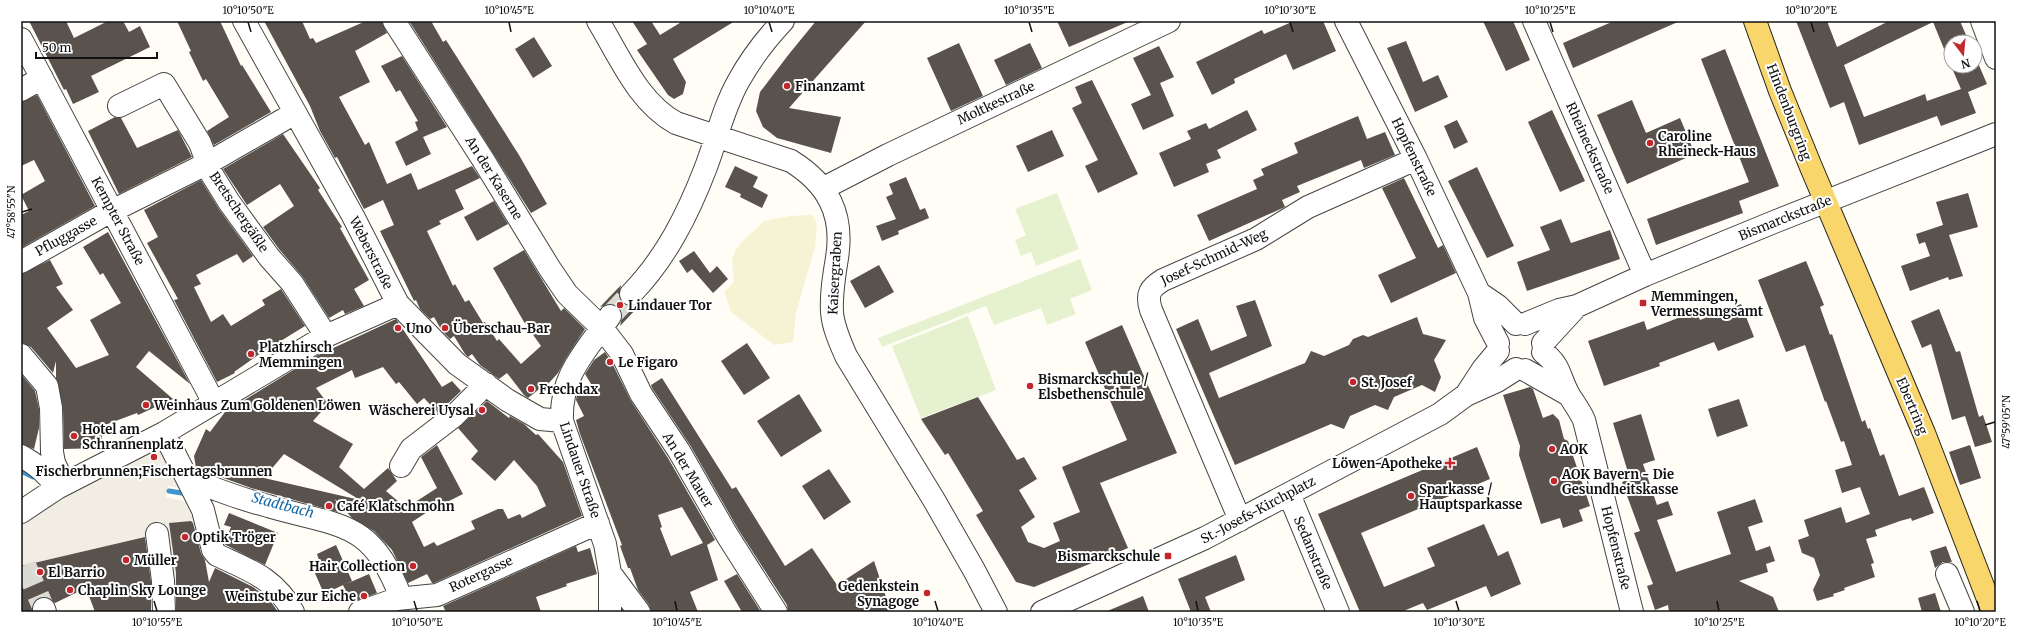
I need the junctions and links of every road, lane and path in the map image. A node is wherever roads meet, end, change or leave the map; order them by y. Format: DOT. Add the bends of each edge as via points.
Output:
graph roads {
  1 [pos="244,21"];
  2 [pos="394,21"];
  3 [pos="598,21"];
  4 [pos="1169,21"];
  5 [pos="1346,21"];
  6 [pos="1534,21"];
  7 [pos="1755,21"];
  8 [pos="1982,21"];
  9 [pos="780,22"];
  10 [pos="21,39"];
  11 [pos="1996,58"];
  12 [pos="42,78"];
  13 [pos="21,90"];
  14 [pos="120,106"];
  15 [pos="295,113"];
  16 [pos="1996,134"];
  17 [pos="716,136"];
  18 [pos="1416,159"];
  19 [pos="208,163"];
  20 [pos="824,188"];
  21 [pos="1826,201"];
  22 [pos="112,211"];
  23 [pos="21,262"];
  24 [pos="1645,275"];
  25 [pos="1479,293"];
  26 [pos="631,294"];
  27 [pos="398,304"];
  28 [pos="1577,306"];
  29 [pos="606,322"];
  30 [pos="1521,324"];
  31 [pos="326,336"];
  32 [pos="1498,347"];
  33 [pos="1543,347"];
  34 [pos="21,355"];
  35 [pos="1521,370"];
  36 [pos="486,384"];
  37 [pos="1466,395"];
  38 [pos="1569,395"];
  39 [pos="206,408"];
  40 [pos="562,421"];
  41 [pos="164,433"];
  42 [pos="21,456"];
  43 [pos="401,466"];
  44 [pos="60,486"];
  45 [pos="193,490"];
  46 [pos="1289,494"];
  47 [pos="27,502"];
  48 [pos="1240,520"];
  49 [pos="598,523"];
  50 [pos="158,534"];
  51 [pos="610,573"];
  52 [pos="1947,574"];
  53 [pos="394,600"];
  54 [pos="164,612"];
  55 [pos="293,612"];
  56 [pos="360,612"];
  57 [pos="610,612"];
  58 [pos="639,612"];
  59 [pos="776,612"];
  60 [pos="996,612"];
  61 [pos="1042,612"];
  62 [pos="1338,612"];
  63 [pos="1632,612"];
  64 [pos="1963,612"];
  65 [pos="1993,612"];
  1 -- 15 [label="street, Weberstraße"];
  2 -- 29 [label="street, An der Kaserne" via="550,269 575,302"];
  3 -- 17 [label="street, Kaisergraben" via="637,85 657,110 676,123"];
  4 -- 20 [label="street, Moltkestraße"];
  5 -- 18 [label="street, Hopfenstraße"];
  6 -- 24 [label="street, Rheineckstraße"];
  7 -- 21 [label="main road, Hindenburgring" via="1780,91"];
  8 -- 11 [label="street"];
  9 -- 17 [label="street" via="738,81 722,114"];
  10 -- 12 [label="street, Kempter Straße"];
  12 -- 13 [label="street"];
  12 -- 22 [label="street, Kempter Straße"];
  14 -- 19 [label="street, Bretschergäßle" via="164,84 200,143"];
  15 -- 19 [label="street, Pfluggasse"];
  15 -- 27 [label="street, Weberstraße" via="353,216"];
  16 -- 21 [label="street, Bismarckstraße"];
  17 -- 20 [label="street, Kaisergraben" via="791,161 808,171"];
  17 -- 26 [label="street" via="706,166 677,232 664,254"];
  18 -- 25 [label="street, Hopfenstraße"];
  18 -- 48 [label="street, Josef-Schmid-Weg" via="1308,207 1256,239 1163,280 1149,292 1151,310"];
  19 -- 22 [label="street, Pfluggasse"];
  19 -- 31 [label="street, Bretschergäßle" via="230,202 269,257 292,283"];
  20 -- 60 [label="street, Kaisergraben" via="833,205 839,234 831,301 839,340 967,557"];
  21 -- 24 [label="street, Bismarckstraße"];
  21 -- 65 [label="main road, Ebertring" via="1924,433"];
  22 -- 23 [label="street, Pfluggasse"];
  22 -- 39 [label="street, Kempter Straße"];
  24 -- 28 [label="street, Bismarckstraße"];
  25 -- 30 [label="street"];
  25 -- 32 [label="street, Hopfenstraße" via="1485,318"];
  27 -- 31 [label="street"];
  27 -- 36 [label="street, Weberstraße" via="457,364"];
  28 -- 30 [label="street, Bismarckstraße"];
  28 -- 33 [label="street, Bismarckstraße"];
  29 -- 40 [label="street, Lindauer Straße" via="580,357 566,382"];
  29 -- 59 [label="street, An der Mauer" via="641,394 679,451 727,535"];
  30 -- 32 [label="street, Bismarckstraße" via="1508,328 1502,334"];
  30 -- 33 [label="street" via="1534,328 1540,334"];
  31 -- 39 [label="street"];
  32 -- 35 [label="street" via="1502,360 1508,366"];
  32 -- 37 [label="street, St.-Josefs-Kirchplatz"];
  33 -- 35 [label="street, Bismarckstraße" via="1540,360 1533,366"];
  33 -- 38 [label="street, Hopfenstraße" via="1555,361"];
  34 -- 44 [label="street" via="47,386 52,452"];
  35 -- 37 [label="street, St.-Josefs-Kirchplatz"];
  35 -- 38 [label="street, Hopfenstraße"];
  36 -- 40 [label="street, Weberstraße" via="507,400 540,419"];
  36 -- 43 [label="street" via="454,416 411,449"];
  37 -- 46 [label="street, St.-Josefs-Kirchplatz" via="1440,414"];
  38 -- 63 [label="street, Hopfenstraße" via="1578,406 1584,420"];
  39 -- 41 [label="street"];
  40 -- 49 [label="street, Lindauer Straße"];
  41 -- 44 [label="street"];
  41 -- 45 [label="street"];
  42 -- 44 [label="street" via="42,468"];
  44 -- 47 [label="street"];
  45 -- 53 [label="street" via="224,492 269,507 335,523 359,534 376,549 388,566"];
  45 -- 55 [label="street" via="205,513 213,550 217,555 249,569 275,586"];
  46 -- 48 [label="street, St.-Josefs-Kirchplatz"];
  46 -- 62 [label="street, Sedanstraße"];
  48 -- 61 [label="street, St.-Josefs-Kirchplatz" via="1161,559"];
  49 -- 51 [label="street, Lindauer Straße"];
  49 -- 53 [label="street, Rotergasse" via="437,594"];
  50 -- 54 [label="street"];
  51 -- 57 [label="street, Lindauer Straße"];
  51 -- 58 [label="street"];
  52 -- 64 [label="street"];
  53 -- 56 [label="street, Rotergasse"];
}
